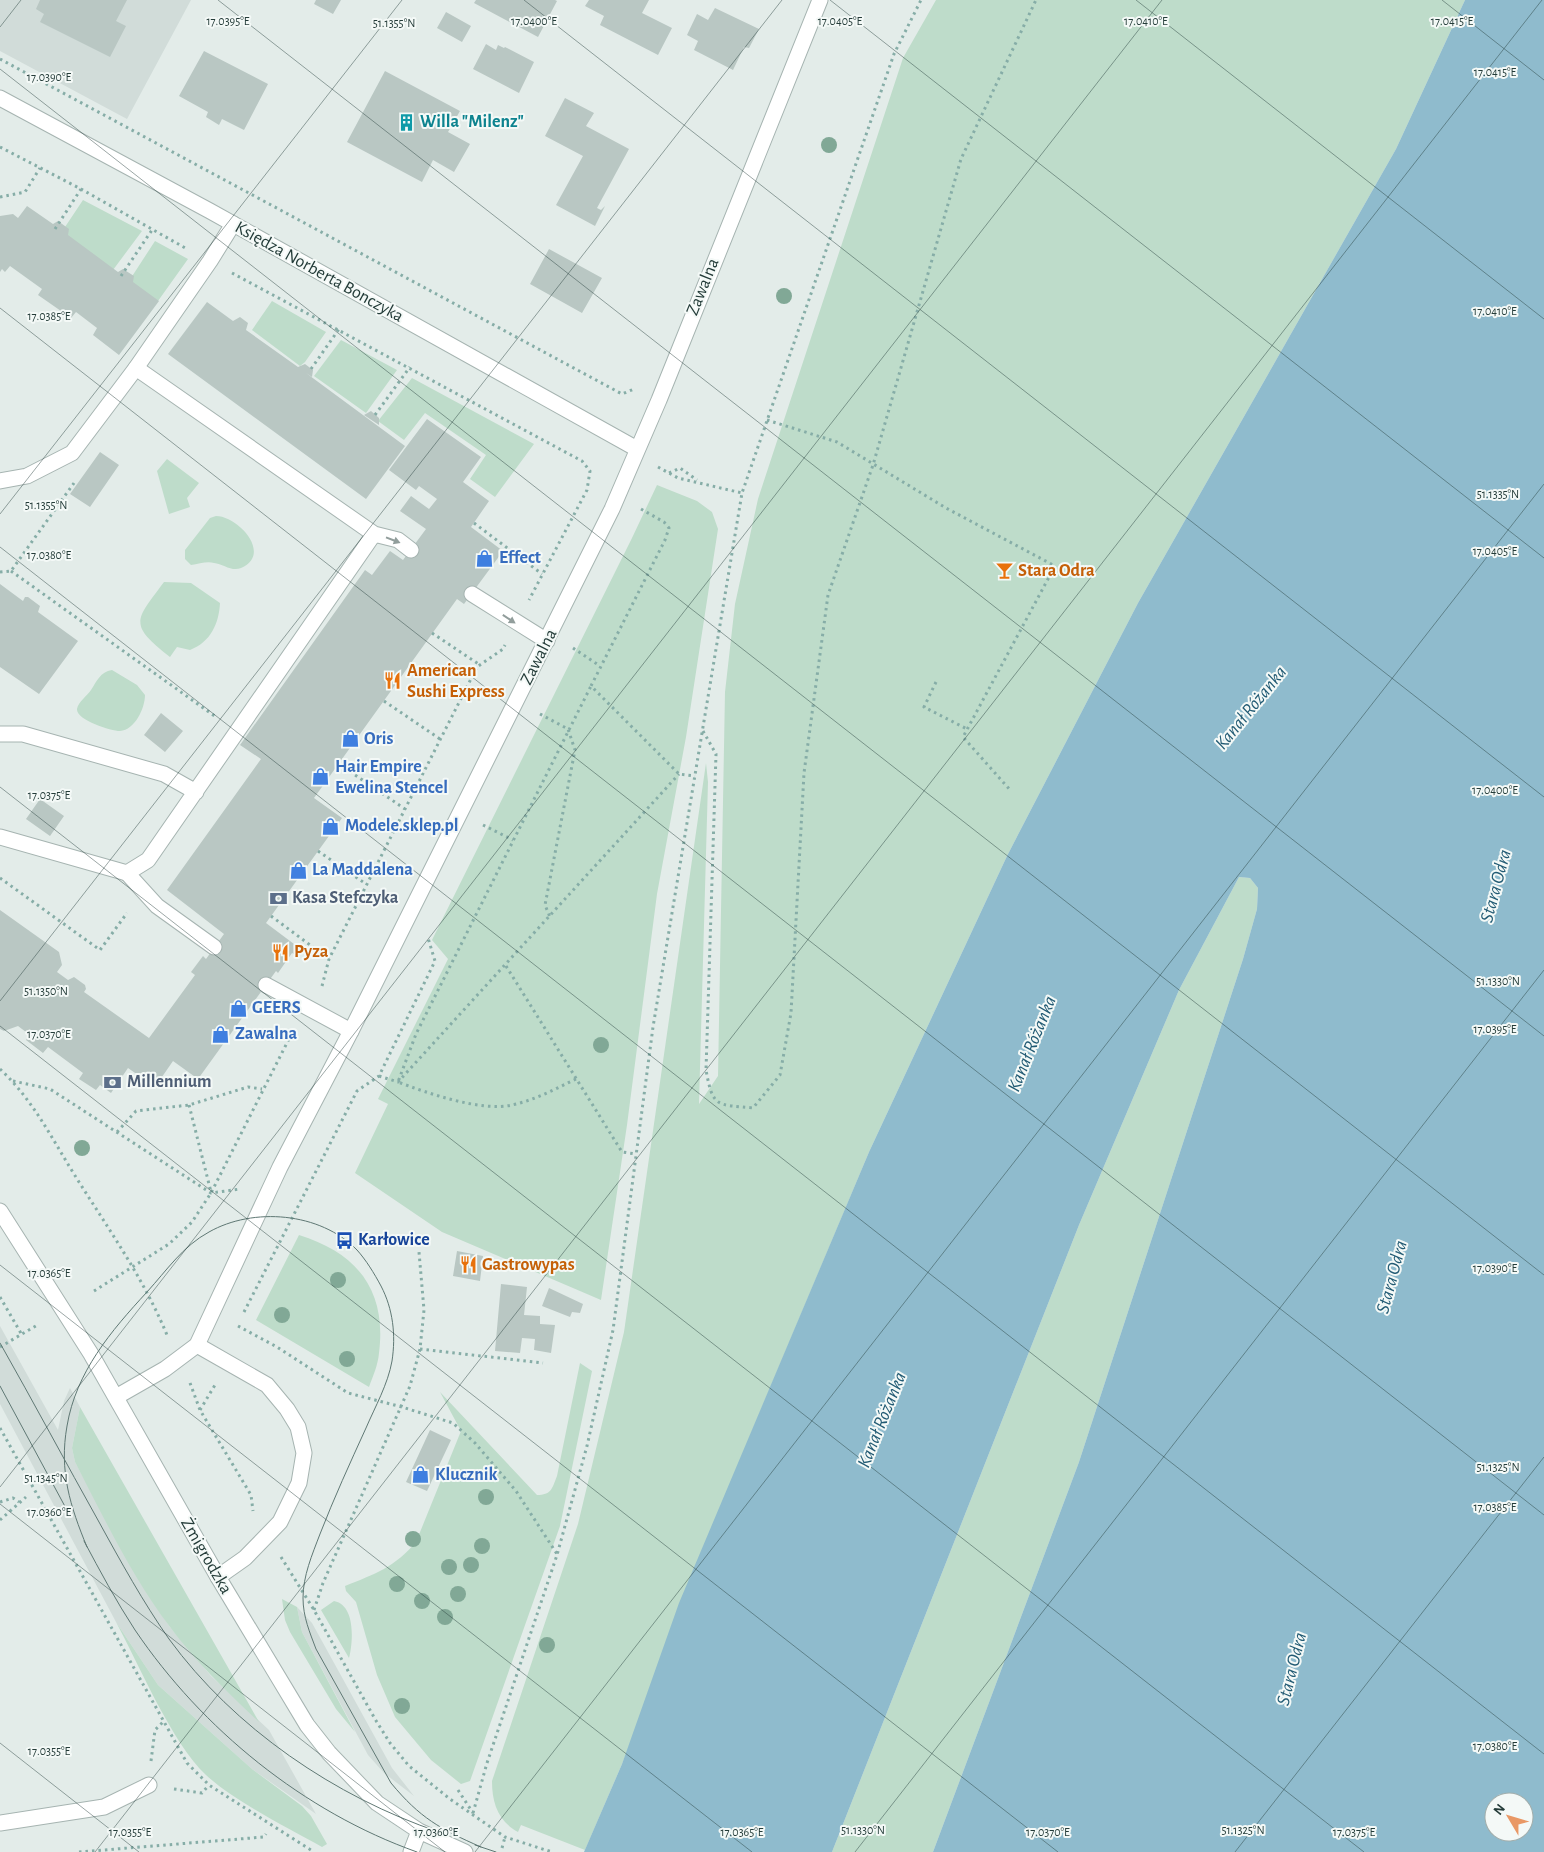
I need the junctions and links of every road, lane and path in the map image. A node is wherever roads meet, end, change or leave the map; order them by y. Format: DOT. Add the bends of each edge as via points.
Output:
graph roads {
  1 [pos="820,0"];
  2 [pos="921,0"];
  3 [pos="1036,0"];
  4 [pos="0,59"];
  5 [pos="0,98"];
  6 [pos="0,147"];
  7 [pos="40,168"];
  8 [pos="81,189"];
  9 [pos="0,197"];
  10 [pos="233,224"];
  11 [pos="55,229"];
  12 [pos="152,230"];
  13 [pos="191,251"];
  14 [pos="225,269"];
  15 [pos="121,276"];
  16 [pos="339,330"];
  17 [pos="410,367"];
  18 [pos="136,368"];
  19 [pos="310,369"];
  20 [pos="636,389"];
  21 [pos="375,415"];
  22 [pos="767,420"];
  23 [pos="637,449"];
  24 [pos="873,465"];
  25 [pos="669,473"];
  26 [pos="0,481"];
  27 [pos="699,482"];
  28 [pos="742,493"];
  29 [pos="641,509"];
  30 [pos="474,523"];
  31 [pos="374,534"];
  32 [pos="410,550"];
  33 [pos="11,571"];
  34 [pos="542,574"];
  35 [pos="472,594"];
  36 [pos="525,607"];
  37 [pos="432,633"];
  38 [pos="547,641"];
  39 [pos="507,642"];
  40 [pos="573,648"];
  41 [pos="480,666"];
  42 [pos="600,666"];
  43 [pos="936,682"];
  44 [pos="590,686"];
  45 [pos="384,701"];
  46 [pos="539,714"];
  47 [pos="568,729"];
  48 [pos="967,729"];
  49 [pos="703,730"];
  50 [pos="237,732"];
  51 [pos="0,734"];
  52 [pos="440,739"];
  53 [pos="339,764"];
  54 [pos="679,774"];
  55 [pos="695,776"];
  56 [pos="1011,791"];
  57 [pos="196,792"];
  58 [pos="405,810"];
  59 [pos="487,817"];
  60 [pos="483,825"];
  61 [pos="479,833"];
  62 [pos="0,837"];
  63 [pos="513,840"];
  64 [pos="318,851"];
  65 [pos="127,874"];
  66 [pos="0,878"];
  67 [pos="366,884"];
  68 [pos="143,891"];
  69 [pos="271,916"];
  70 [pos="550,917"];
  71 [pos="431,931"];
  72 [pos="214,948"];
  73 [pos="329,959"];
  74 [pos="506,966"];
  75 [pos="266,985"];
  76 [pos="314,1012"];
  77 [pos="351,1031"];
  78 [pos="0,1070"];
  79 [pos="379,1076"];
  80 [pos="576,1079"];
  81 [pos="12,1080"];
  82 [pos="398,1082"];
  83 [pos="262,1089"];
  84 [pos="189,1105"];
  85 [pos="117,1132"];
  86 [pos="636,1154"];
  87 [pos="211,1192"];
  88 [pos="0,1211"];
  89 [pos="419,1252"];
  90 [pos="134,1266"];
  91 [pos="94,1291"];
  92 [pos="0,1297"];
  93 [pos="39,1324"];
  94 [pos="238,1326"];
  95 [pos="165,1329"];
  96 [pos="236,1330"];
  97 [pos="22,1334"];
  98 [pos="197,1345"];
  99 [pos="0,1348"];
  100 [pos="420,1349"];
  101 [pos="543,1363"];
  102 [pos="196,1395"];
  103 [pos="116,1397"];
  104 [pos="402,1407"];
  105 [pos="0,1428"];
  106 [pos="26,1496"];
  107 [pos="0,1502"];
  108 [pos="19,1502"];
  109 [pos="254,1516"];
  110 [pos="0,1520"];
  111 [pos="557,1555"];
  112 [pos="286,1564"];
  113 [pos="218,1577"];
  114 [pos="314,1610"];
  115 [pos="163,1722"];
  116 [pos="149,1785"];
  117 [pos="210,1785"];
  118 [pos="458,1790"];
  119 [pos="202,1793"];
  120 [pos="473,1813"];
  121 [pos="0,1823"];
  122 [pos="419,1831"];
  123 [pos="266,1834"];
  124 [pos="505,1837"];
  125 [pos="502,1848"];
  126 [pos="79,1852"];
  127 [pos="314,1852"];
  128 [pos="411,1852"];
  129 [pos="465,1852"];
  130 [pos="552,1852"];
  1 -- 23 [label="street, Zawalna" via="660,400"];
  2 -- 22 [label="path" via="894,54"];
  3 -- 24 [label="path" via="961,159"];
  4 -- 20 [label="path" via="622,394"];
  5 -- 10 [label="street, Księdza Norberta Bonczyka"];
  6 -- 7 [label="path"];
  7 -- 8 [label="path"];
  7 -- 9 [label="path" via="25,192"];
  8 -- 11 [label="path"];
  8 -- 12 [label="path"];
  10 -- 18 [label="street"];
  10 -- 23 [label="street, Księdza Norberta Bonczyka"];
  12 -- 13 [label="path"];
  12 -- 15 [label="path"];
  14 -- 16 [label="path"];
  16 -- 17 [label="path"];
  16 -- 19 [label="path"];
  17 -- 21 [label="path"];
  17 -- 34 [label="path" via="582,461 590,472 587,490"];
  18 -- 26 [label="street" via="72,453 27,476"];
  18 -- 31 [label="street"];
  22 -- 24 [label="path" via="837,442"];
  22 -- 28 [label="path"];
  23 -- 25 [label="path"];
  23 -- 38 [label="street, Zawalna" via="612,509"];
  24 -- 48 [label="path" via="1055,566"];
  24 -- 49 [label="path" via="828,596 804,773 791,1013 780,1076 753,1108 721,1105 710,1095 706,1070 716,754"];
  25 -- 27 [label="path"];
  25 -- 27 [label="path" via="680,468"];
  27 -- 28 [label="path"];
  28 -- 49 [label="path"];
  29 -- 42 [label="path" via="664,522 668,528 665,540"];
  30 -- 34 [label="path"];
  31 -- 32 [label="street, one-way" via="398,540"];
  31 -- 50 [label="street"];
  33 -- 50 [label="path"];
  34 -- 36 [label="path"];
  35 -- 38 [label="street, one-way"];
  37 -- 41 [label="path"];
  38 -- 77 [label="street, Zawalna"];
  39 -- 41 [label="path"];
  40 -- 42 [label="path"];
  41 -- 52 [label="path"];
  42 -- 44 [label="path"];
  43 -- 48 [label="path" via="924,707"];
  44 -- 47 [label="path"];
  44 -- 54 [label="path"];
  45 -- 52 [label="path"];
  46 -- 47 [label="path"];
  47 -- 63 [label="path"];
  47 -- 70 [label="path" via="575,750 545,905"];
  48 -- 56 [label="path" via="963,737"];
  49 -- 55 [label="path"];
  50 -- 57 [label="street"];
  51 -- 57 [label="street" via="24,734 164,774"];
  52 -- 58 [label="path"];
  53 -- 58 [label="path"];
  54 -- 55 [label="path"];
  54 -- 70 [label="path"];
  55 -- 86 [label="path" via="653,1027"];
  57 -- 65 [label="street" via="148,860"];
  58 -- 67 [label="path"];
  59 -- 60 [label="path"];
  60 -- 61 [label="path"];
  60 -- 63 [label="path"];
  62 -- 65 [label="street"];
  63 -- 82 [label="path" via="416,1034"];
  64 -- 67 [label="path"];
  65 -- 68 [label="street"];
  66 -- 68 [label="path" via="100,950"];
  67 -- 73 [label="path"];
  68 -- 72 [label="street" via="157,906"];
  69 -- 73 [label="path"];
  70 -- 74 [label="path"];
  71 -- 79 [label="path" via="427,939 435,961"];
  73 -- 76 [label="path"];
  74 -- 80 [label="path"];
  74 -- 82 [label="path"];
  75 -- 76 [label="street"];
  76 -- 77 [label="street"];
  76 -- 83 [label="path" via="305,1030 292,1033"];
  77 -- 98 [label="street, Zawalna" via="280,1167"];
  78 -- 81 [label="path"];
  79 -- 82 [label="path"];
  79 -- 94 [label="path" via="357,1091"];
  80 -- 82 [label="path" via="541,1097 510,1106 482,1105"];
  80 -- 86 [label="path" via="622,1152"];
  81 -- 85 [label="path" via="50,1089"];
  81 -- 90 [label="path" via="39,1113"];
  83 -- 84 [label="path" via="248,1087"];
  83 -- 87 [label="path"];
  84 -- 85 [label="path" via="136,1111"];
  84 -- 87 [label="path"];
  85 -- 87 [label="path"];
  86 -- 111 [label="path" via="613,1330 587,1446"];
  87 -- 90 [label="path" via="192,1222 169,1244"];
  88 -- 103 [label="street, Żmigrodzka"];
  89 -- 100 [label="path" via="424,1310"];
  90 -- 91 [label="path"];
  90 -- 95 [label="path"];
  92 -- 97 [label="path"];
  93 -- 97 [label="path"];
  94 -- 96 [label="path"];
  94 -- 104 [label="path" via="277,1347 348,1394"];
  97 -- 99 [label="path"];
  98 -- 103 [label="street, Zawalna" via="165,1369"];
  98 -- 113 [label="street" via="267,1385 298,1428 304,1453 299,1483 280,1522 245,1558"];
  100 -- 101 [label="path"];
  100 -- 104 [label="path"];
  102 -- 109 [label="path" via="200,1410 251,1495"];
  103 -- 113 [label="street, Żmigrodzka"];
  104 -- 111 [label="path" via="453,1423 475,1443 516,1491"];
  104 -- 114 [label="path"];
  105 -- 115 [label="path"];
  106 -- 108 [label="path"];
  107 -- 108 [label="path" via="13,1498"];
  108 -- 110 [label="path"];
  111 -- 120 [label="path"];
  112 -- 114 [label="path"];
  113 -- 122 [label="street, Żmigrodzka" via="289,1698 328,1752 377,1803"];
  114 -- 120 [label="path" via="390,1743 409,1766"];
  115 -- 116 [label="path" via="155,1730"];
  115 -- 117 [label="path" via="187,1763"];
  116 -- 121 [label="street" via="104,1807"];
  117 -- 119 [label="path"];
  117 -- 127 [label="path"];
  118 -- 120 [label="path"];
  120 -- 124 [label="path"];
  122 -- 128 [label="street"];
  122 -- 129 [label="street, Żmigrodzka"];
  123 -- 126 [label="path" via="264,1837"];
  124 -- 125 [label="path"];
  124 -- 130 [label="path"];
}
